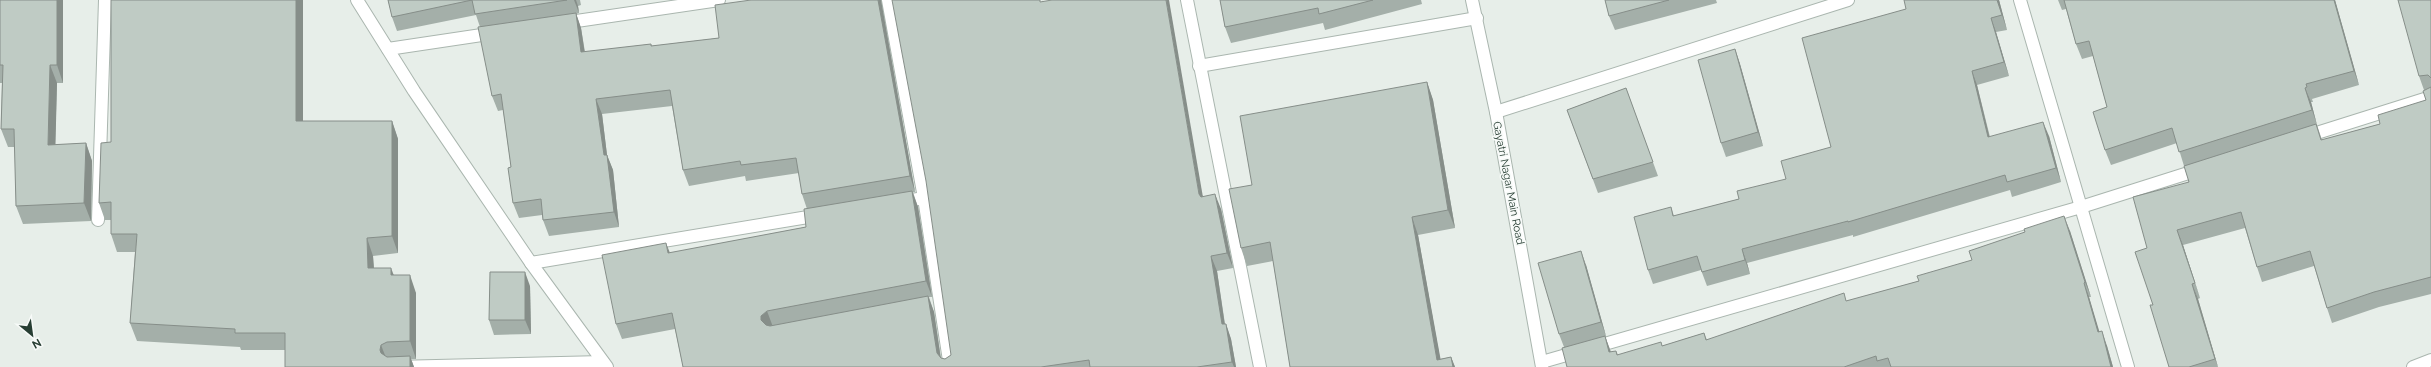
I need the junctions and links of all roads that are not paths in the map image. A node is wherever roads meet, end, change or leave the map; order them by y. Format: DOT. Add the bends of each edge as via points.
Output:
graph roads {
  1 [pos="105,0"];
  2 [pos="357,0"];
  3 [pos="719,0"];
  4 [pos="888,0"];
  5 [pos="1187,0"];
  6 [pos="1472,0"];
  7 [pos="1848,0"];
  8 [pos="2020,0"];
  9 [pos="1477,18"];
  10 [pos="553,24"];
  11 [pos="506,31"];
  12 [pos="388,49"];
  13 [pos="1199,66"];
  14 [pos="2431,97"];
  15 [pos="1496,112"];
  16 [pos="2294,140"];
  17 [pos="2210,166"];
  18 [pos="924,198"];
  19 [pos="885,204"];
  20 [pos="2081,207"];
  21 [pos="830,213"];
  22 [pos="98,220"];
  23 [pos="531,263"];
  24 [pos="2431,360"];
  25 [pos="1542,364"];
  26 [pos="605,365"];
  27 [pos="468,366"];
  28 [pos="394,367"];
  29 [pos="950,367"];
  30 [pos="1260,367"];
  31 [pos="2128,367"];
  32 [pos="2412,367"];
  1 -- 22 [label="street"];
  2 -- 12 [label="street"];
  3 -- 10 [label="street"];
  4 -- 18 [label="street"];
  5 -- 13 [label="street"];
  6 -- 9 [label="street, Gayatri Nagar Main Road"];
  7 -- 15 [label="street"];
  8 -- 20 [label="street"];
  9 -- 13 [label="street"];
  9 -- 15 [label="street, Gayatri Nagar Main Road"];
  11 -- 12 [label="street"];
  12 -- 23 [label="street"];
  13 -- 30 [label="street"];
  14 -- 16 [label="street"];
  15 -- 25 [label="street, Gayatri Nagar Main Road"];
  17 -- 20 [label="street"];
  18 -- 19 [label="street"];
  18 -- 29 [label="street" via="936,304"];
  20 -- 25 [label="street"];
  20 -- 31 [label="street"];
  21 -- 23 [label="street"];
  23 -- 26 [label="street"];
  24 -- 32 [label="street"];
  26 -- 27 [label="street"];
  27 -- 28 [label="street"];
}
